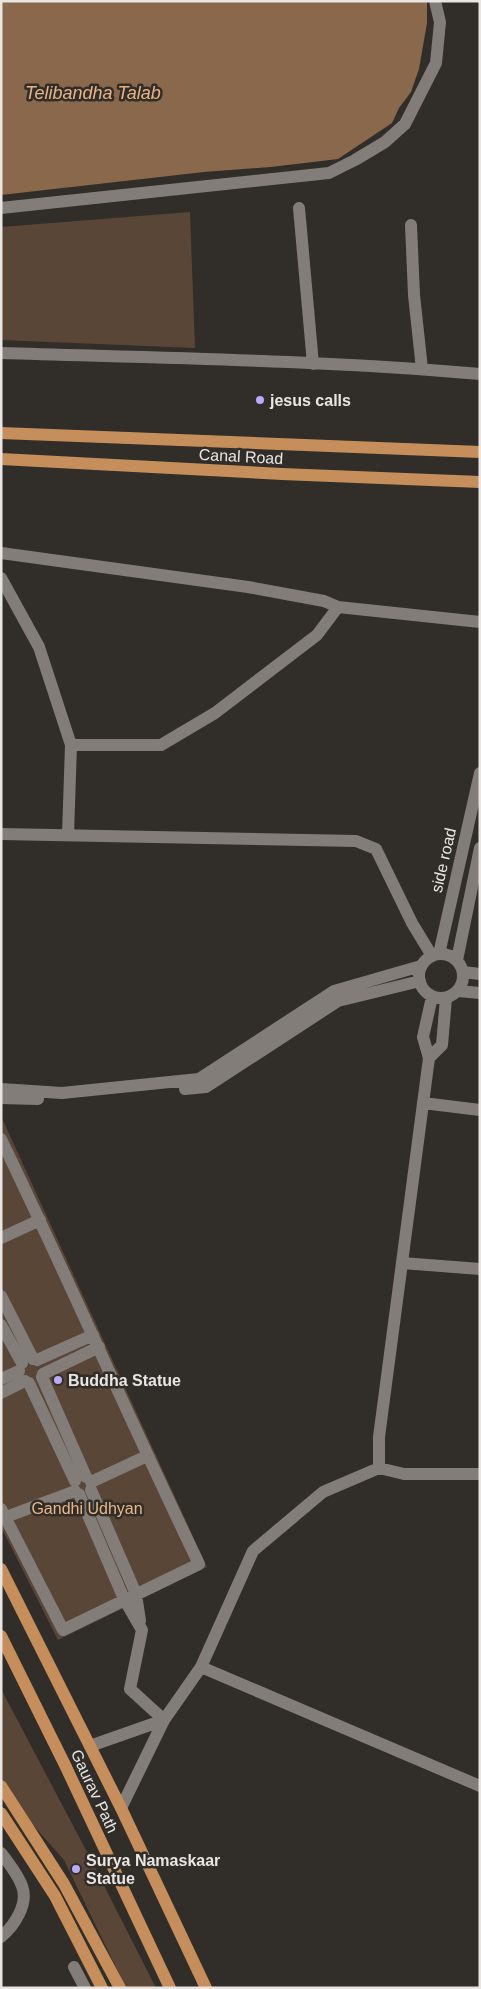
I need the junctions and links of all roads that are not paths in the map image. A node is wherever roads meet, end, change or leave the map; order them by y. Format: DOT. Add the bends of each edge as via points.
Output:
graph roads {
  1 [pos="435,1"];
  2 [pos="1,208"];
  3 [pos="299,208"];
  4 [pos="411,225"];
  5 [pos="1,353"];
  6 [pos="313,364"];
  7 [pos="422,369"];
  8 [pos="480,374"];
  9 [pos="1,433"];
  10 [pos="480,452"];
  11 [pos="1,459"];
  12 [pos="480,482"];
  13 [pos="1,553"];
  14 [pos="1,578"];
  15 [pos="338,607"];
  16 [pos="480,622"];
  17 [pos="71,745"];
  18 [pos="480,773"];
  19 [pos="1,834"];
  20 [pos="68,835"];
  21 [pos="480,848"];
  22 [pos="435,955"];
  23 [pos="422,966"];
  24 [pos="460,966"];
  25 [pos="480,974"];
  26 [pos="420,981"];
  27 [pos="458,991"];
  28 [pos="480,993"];
  29 [pos="432,997"];
  30 [pos="446,998"];
  31 [pos="430,1058"];
  32 [pos="1,1088"];
  33 [pos="1,1098"];
  34 [pos="423,1102"];
  35 [pos="480,1110"];
  36 [pos="1,1139"];
  37 [pos="40,1220"];
  38 [pos="1,1238"];
  39 [pos="402,1263"];
  40 [pos="480,1269"];
  41 [pos="1,1296"];
  42 [pos="1,1325"];
  43 [pos="93,1335"];
  44 [pos="99,1347"];
  45 [pos="27,1369"];
  46 [pos="1,1379"];
  47 [pos="1,1393"];
  48 [pos="147,1456"];
  49 [pos="379,1468"];
  50 [pos="480,1474"];
  51 [pos="83,1486"];
  52 [pos="3,1513"];
  53 [pos="1,1569"];
  54 [pos="130,1597"];
  55 [pos="1,1636"];
  56 [pos="201,1667"];
  57 [pos="164,1720"];
  58 [pos="90,1746"];
  59 [pos="1,1786"];
  60 [pos="480,1786"];
  61 [pos="121,1808"];
  62 [pos="1,1813"];
  63 [pos="1,1853"];
  64 [pos="1,1937"];
  65 [pos="74,1967"];
  66 [pos="84,1988"];
  67 [pos="102,1988"];
  68 [pos="120,1988"];
  69 [pos="170,1988"];
  70 [pos="206,1988"];
  1 -- 2 [label="street" via="440,22 436,63 405,124 384,142 329,173"];
  3 -- 6 [label="street"];
  4 -- 7 [label="street"];
  5 -- 6 [label="street"];
  6 -- 7 [label="street"];
  7 -- 8 [label="street"];
  9 -- 10 [label="main road, Canal Road"];
  11 -- 12 [label="main road, Canal Road"];
  13 -- 15 [label="street" via="248,587 324,600"];
  14 -- 17 [label="street" via="39,647"];
  15 -- 16 [label="street"];
  15 -- 17 [label="street" via="318,635 215,713 162,745"];
  17 -- 20 [label="street"];
  18 -- 22 [label="street, side road"];
  19 -- 20 [label="street"];
  20 -- 22 [label="street" via="356,840 376,850 412,923"];
  21 -- 24 [label="street, side road"];
  22 -- 23 [label="street"];
  22 -- 24 [label="street" via="451,957"];
  23 -- 26 [label="street"];
  23 -- 32 [label="street" via="334,991 199,1079 62,1094"];
  24 -- 25 [label="street"];
  24 -- 27 [label="street" via="463,978"];
  26 -- 29 [label="street"];
  26 -- 33 [label="street" via="338,1001 206,1087 71,1100"];
  27 -- 28 [label="street"];
  27 -- 30 [label="street"];
  29 -- 30 [label="street"];
  29 -- 31 [label="street" via="423,1036"];
  30 -- 31 [label="street" via="442,1045"];
  31 -- 34 [label="street"];
  34 -- 35 [label="street"];
  34 -- 39 [label="street"];
  36 -- 37 [label="street"];
  37 -- 38 [label="street"];
  37 -- 43 [label="street"];
  39 -- 40 [label="street"];
  39 -- 49 [label="street" via="379,1437"];
  41 -- 45 [label="street"];
  42 -- 45 [label="street"];
  43 -- 44 [label="street"];
  43 -- 45 [label="street"];
  44 -- 48 [label="street"];
  44 -- 51 [label="street" via="42,1375"];
  45 -- 46 [label="street"];
  45 -- 47 [label="street"];
  45 -- 51 [label="street"];
  48 -- 51 [label="street"];
  48 -- 54 [label="street" via="199,1564"];
  49 -- 50 [label="street" via="404,1474"];
  49 -- 56 [label="street" via="323,1492 254,1551"];
  51 -- 52 [label="street"];
  51 -- 54 [label="street"];
  52 -- 54 [label="street" via="63,1630"];
  53 -- 58 [label="main road"];
  54 -- 57 [label="street" via="142,1630 130,1689"];
  55 -- 69 [label="main road, Gaurav Path"];
  56 -- 57 [label="street"];
  56 -- 60 [label="street"];
  57 -- 58 [label="street"];
  57 -- 61 [label="street"];
  58 -- 61 [label="main road"];
  59 -- 68 [label="main road" via="64,1884"];
  61 -- 70 [label="main road"];
  62 -- 67 [label="main road" via="55,1896"];
  63 -- 64 [label="street" via="23,1887 23,1905 11,1928"];
  65 -- 66 [label="street"];
}
